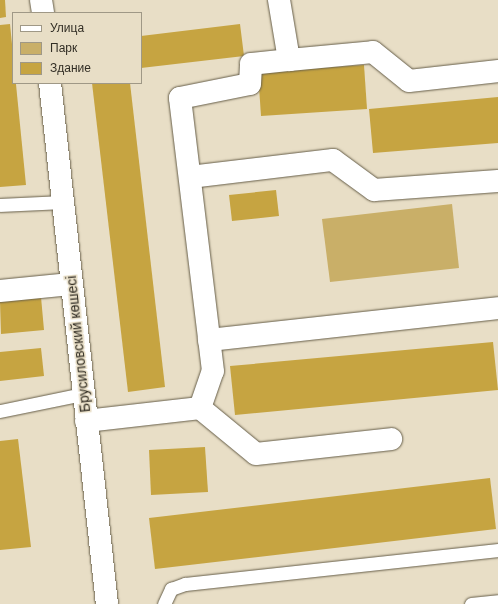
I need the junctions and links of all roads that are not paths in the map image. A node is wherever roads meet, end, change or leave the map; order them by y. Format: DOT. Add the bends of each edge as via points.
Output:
graph roads {
  1 [pos="41,0"];
  2 [pos="279,0"];
  3 [pos="43,12"];
  4 [pos="289,60"];
  5 [pos="498,72"];
  6 [pos="50,84"];
  7 [pos="190,177"];
  8 [pos="498,181"];
  9 [pos="62,202"];
  10 [pos="0,205"];
  11 [pos="71,284"];
  12 [pos="0,291"];
  13 [pos="498,308"];
  14 [pos="209,340"];
  15 [pos="83,394"];
  16 [pos="200,408"];
  17 [pos="0,411"];
  18 [pos="86,422"];
  19 [pos="391,439"];
  20 [pos="498,550"];
  21 [pos="498,600"];
  22 [pos="108,604"];
  23 [pos="164,604"];
  24 [pos="471,604"];
  1 -- 3 [label="street"];
  2 -- 4 [label="street"];
  4 -- 5 [label="street" via="372,52 409,81"];
  4 -- 7 [label="street" via="251,64 250,84 180,98"];
  6 -- 9 [label="street, Брусиловский көшесі"];
  7 -- 8 [label="street" via="333,160 374,190"];
  7 -- 14 [label="street"];
  9 -- 10 [label="lane"];
  9 -- 11 [label="street, Брусиловский көшесі"];
  11 -- 12 [label="street"];
  11 -- 15 [label="street, Брусиловский көшесі"];
  13 -- 14 [label="street"];
  14 -- 16 [label="street" via="213,371"];
  15 -- 17 [label="lane"];
  15 -- 18 [label="street, Брусиловский көшесі"];
  16 -- 18 [label="street"];
  16 -- 19 [label="street" via="256,454"];
  18 -- 22 [label="street, Брусиловский көшесі"];
  20 -- 23 [label="lane" via="186,584 170,589"];
  21 -- 24 [label="lane"];
}
